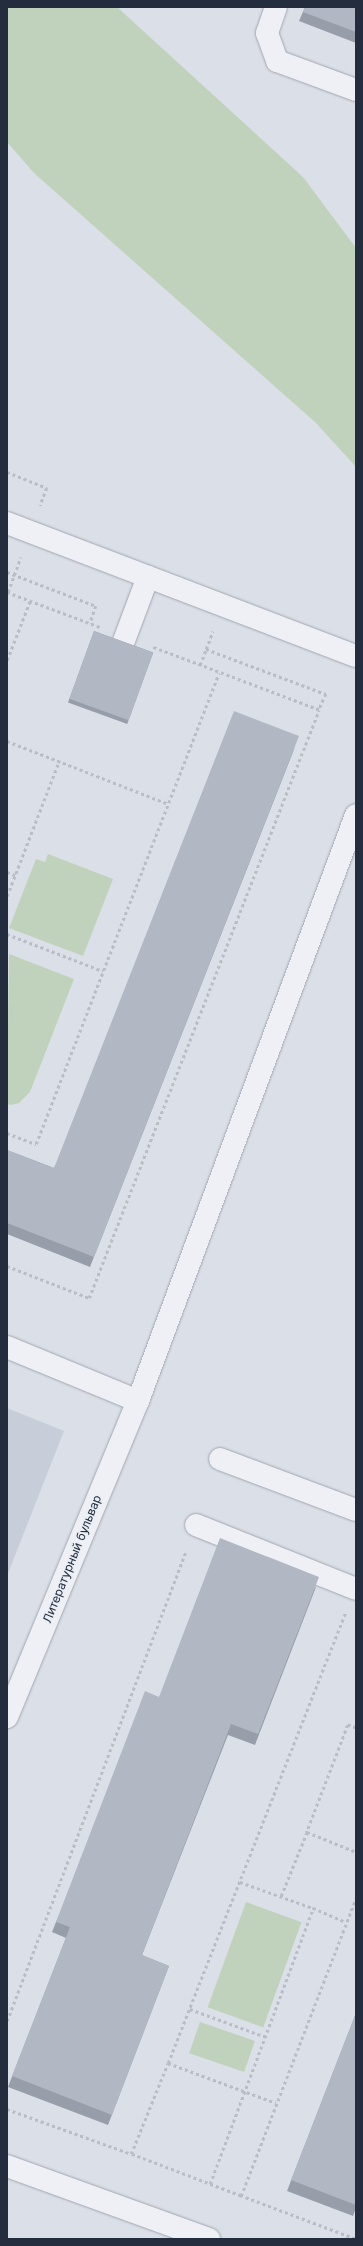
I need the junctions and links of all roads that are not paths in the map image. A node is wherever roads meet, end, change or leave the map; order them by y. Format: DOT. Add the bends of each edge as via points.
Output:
graph roads {
  1 [pos="276,7"];
  2 [pos="356,90"];
  3 [pos="7,523"];
  4 [pos="148,577"];
  5 [pos="124,642"];
  6 [pos="356,656"];
  7 [pos="356,815"];
  8 [pos="7,1347"];
  9 [pos="138,1400"];
  10 [pos="220,1458"];
  11 [pos="356,1510"];
  12 [pos="196,1525"];
  13 [pos="355,1589"];
  14 [pos="7,1717"];
  15 [pos="7,2166"];
  16 [pos="210,2239"];
  1 -- 2 [label="street" via="267,34 277,61"];
  3 -- 4 [label="street"];
  4 -- 5 [label="street"];
  4 -- 6 [label="street"];
  7 -- 9 [label="street, Литературный бульвар"];
  8 -- 9 [label="street"];
  9 -- 14 [label="street, Литературный бульвар"];
  10 -- 11 [label="street"];
  12 -- 13 [label="street"];
  15 -- 16 [label="street"];
}
